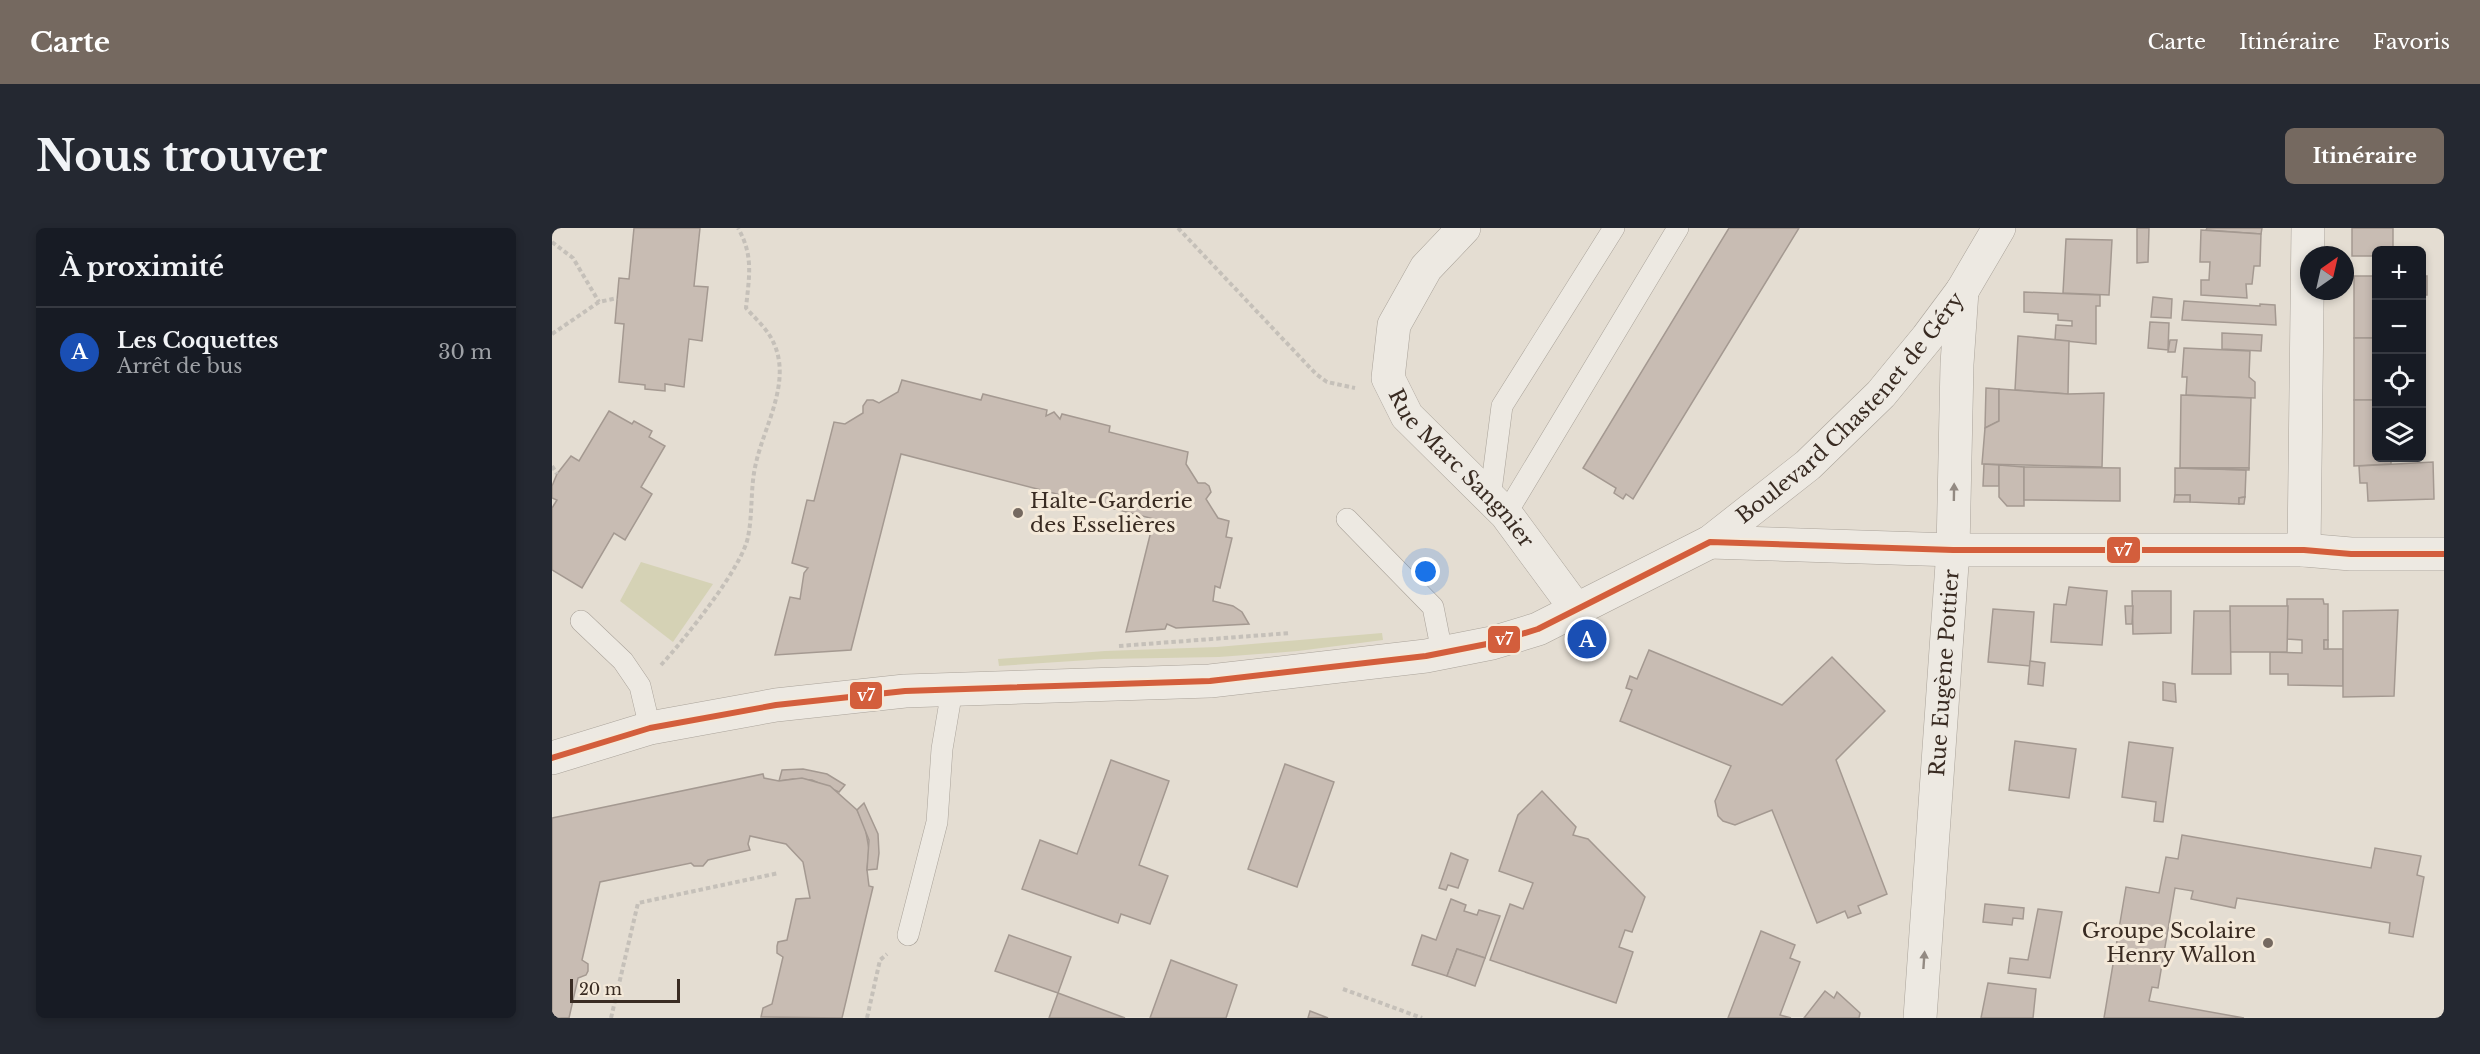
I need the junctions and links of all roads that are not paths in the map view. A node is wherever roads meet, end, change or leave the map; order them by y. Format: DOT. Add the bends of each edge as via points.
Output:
graph roads {
  1 [pos="1464,228"];
  2 [pos="1614,228"];
  3 [pos="1678,228"];
  4 [pos="1999,228"];
  5 [pos="2308,228"];
  6 [pos="1962,291"];
  7 [pos="1498,506"];
  8 [pos="1347,519"];
  9 [pos="1710,542"];
  10 [pos="1953,550"];
  11 [pos="2304,550"];
  12 [pos="2444,554"];
  13 [pos="1576,609"];
  14 [pos="581,621"];
  15 [pos="1442,652"];
  16 [pos="952,690"];
  17 [pos="650,728"];
  18 [pos="552,758"];
  19 [pos="908,935"];
  20 [pos="1920,1018"];
  1 -- 7 [label="street, Rue Marc Sangnier" via="1426,268 1394,325 1388,378 1407,416"];
  2 -- 7 [label="lane" via="1502,406"];
  3 -- 7 [label="lane"];
  4 -- 6 [label="street, Boulevard Chastenet de Géry"];
  5 -- 11 [label="street"];
  6 -- 9 [label="street, Boulevard Chastenet de Géry" via="1881,394 1838,438 1780,489"];
  10 -- 6 [label="street, Rue Eugène Pottier, one-way"];
  7 -- 13 [label="street, Rue Marc Sangnier"];
  8 -- 15 [label="lane" via="1433,607"];
  9 -- 10 [label="street"];
  9 -- 13 [label="street, Boulevard Chastenet de Géry"];
  10 -- 11 [label="street"];
  20 -- 10 [label="street, Rue Eugène Pottier, one-way"];
  11 -- 12 [label="street"];
  13 -- 15 [label="street, Boulevard Chastenet de Géry" via="1538,628 1492,643"];
  14 -- 17 [label="lane" via="623,661 640,686"];
  15 -- 16 [label="street, Boulevard Chastenet de Géry" via="1210,681"];
  16 -- 17 [label="street, Boulevard Chastenet de Géry" via="776,705"];
  16 -- 19 [label="lane" via="942,749 937,822"];
  17 -- 18 [label="street, Boulevard Chastenet de Géry"];
}
